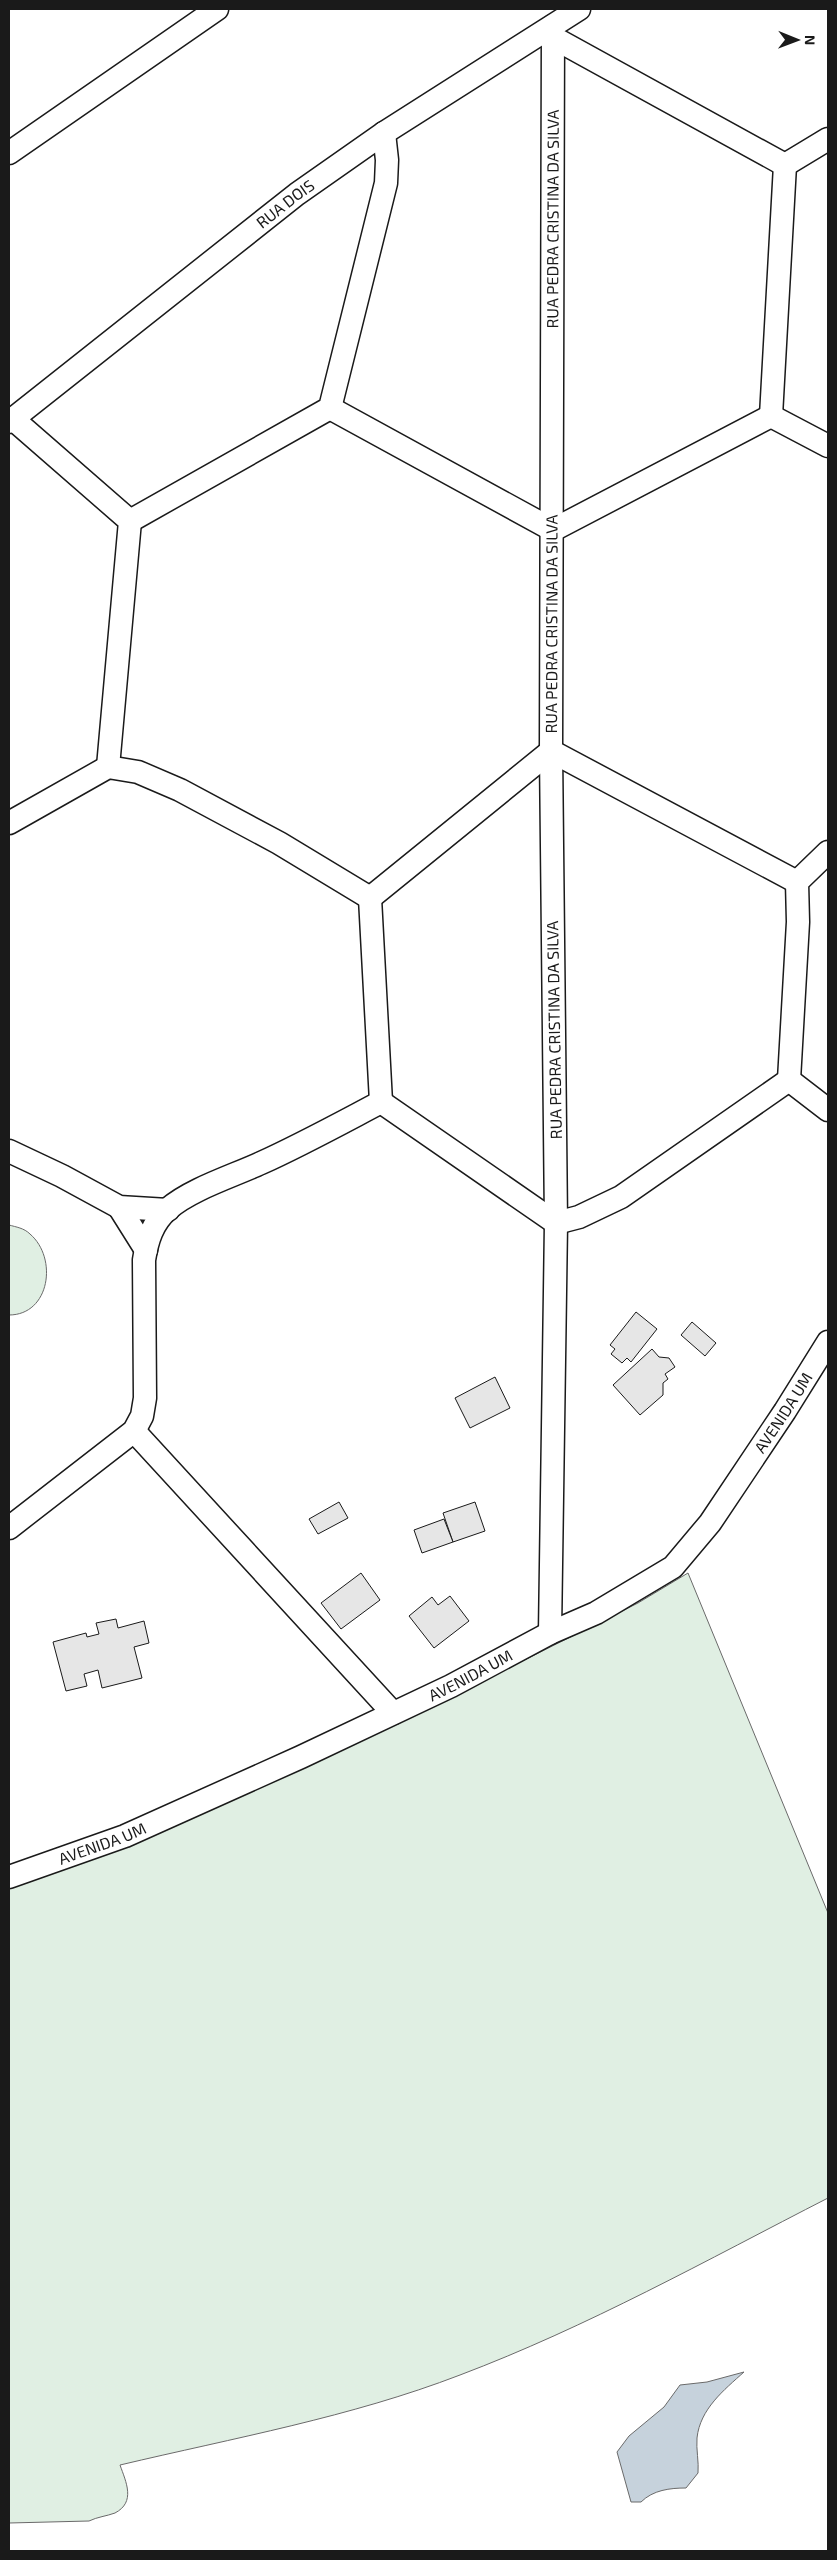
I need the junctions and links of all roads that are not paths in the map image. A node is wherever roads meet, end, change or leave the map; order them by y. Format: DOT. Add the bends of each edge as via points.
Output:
graph roads {
  1 [pos="217,9"];
  2 [pos="579,9"];
  3 [pos="554,32"];
  4 [pos="384,133"];
  5 [pos="828,139"];
  6 [pos="9,153"];
  7 [pos="785,165"];
  8 [pos="330,408"];
  9 [pos="771,416"];
  10 [pos="11,420"];
  11 [pos="828,446"];
  12 [pos="130,521"];
  13 [pos="553,530"];
  14 [pos="551,751"];
  15 [pos="108,767"];
  16 [pos="9,823"];
  17 [pos="828,852"];
  18 [pos="797,882"];
  19 [pos="370,898"];
  20 [pos="789,1080"];
  21 [pos="381,1102"];
  22 [pos="828,1110"];
  23 [pos="9,1151"];
  24 [pos="119,1207"];
  25 [pos="168,1210"];
  26 [pos="556,1223"];
  27 [pos="146,1250"];
  28 [pos="828,1342"];
  29 [pos="134,1431"];
  30 [pos="9,1528"];
  31 [pos="550,1633"];
  32 [pos="393,1713"];
  33 [pos="9,1877"];
  1 -- 6 [label="street"];
  2 -- 3 [label="street, RUA DOIS"];
  3 -- 4 [label="street, RUA DOIS"];
  3 -- 7 [label="street"];
  3 -- 13 [label="street, RUA PEDRA CRISTINA DA SILVA"];
  4 -- 8 [label="street" via="387,160 384,192"];
  4 -- 10 [label="street, RUA DOIS" via="297,194"];
  5 -- 7 [label="street"];
  7 -- 9 [label="street"];
  8 -- 12 [label="street"];
  8 -- 13 [label="street"];
  9 -- 11 [label="street"];
  9 -- 13 [label="street"];
  10 -- 12 [label="street"];
  12 -- 15 [label="street"];
  13 -- 14 [label="street, RUA PEDRA CRISTINA DA SILVA"];
  14 -- 18 [label="street"];
  14 -- 19 [label="street"];
  14 -- 26 [label="street, RUA PEDRA CRISTINA DA SILVA"];
  15 -- 16 [label="street"];
  15 -- 19 [label="street" via="138,772 180,790 279,843"];
  17 -- 18 [label="street"];
  18 -- 20 [label="street" via="798,922"];
  19 -- 21 [label="street"];
  20 -- 22 [label="street"];
  20 -- 26 [label="street" via="621,1197 579,1217"];
  21 -- 25 [label="street" via="183,1199"];
  21 -- 26 [label="street"];
  23 -- 24 [label="street"];
  24 -- 25 [label="street"];
  24 -- 27 [label="street"];
  25 -- 27 [label="street" via="156,1223"];
  26 -- 31 [label="street, RUA PEDRA CRISTINA DA SILVA"];
  27 -- 29 [label="street" via="143,1288 145,1398 142,1416"];
  28 -- 31 [label="street, AVENIDA UM" via="710,1523 673,1567 596,1613"];
  29 -- 30 [label="street"];
  29 -- 32 [label="street"];
  31 -- 32 [label="street, AVENIDA UM"];
  32 -- 33 [label="street, AVENIDA UM" via="125,1836"];
}
